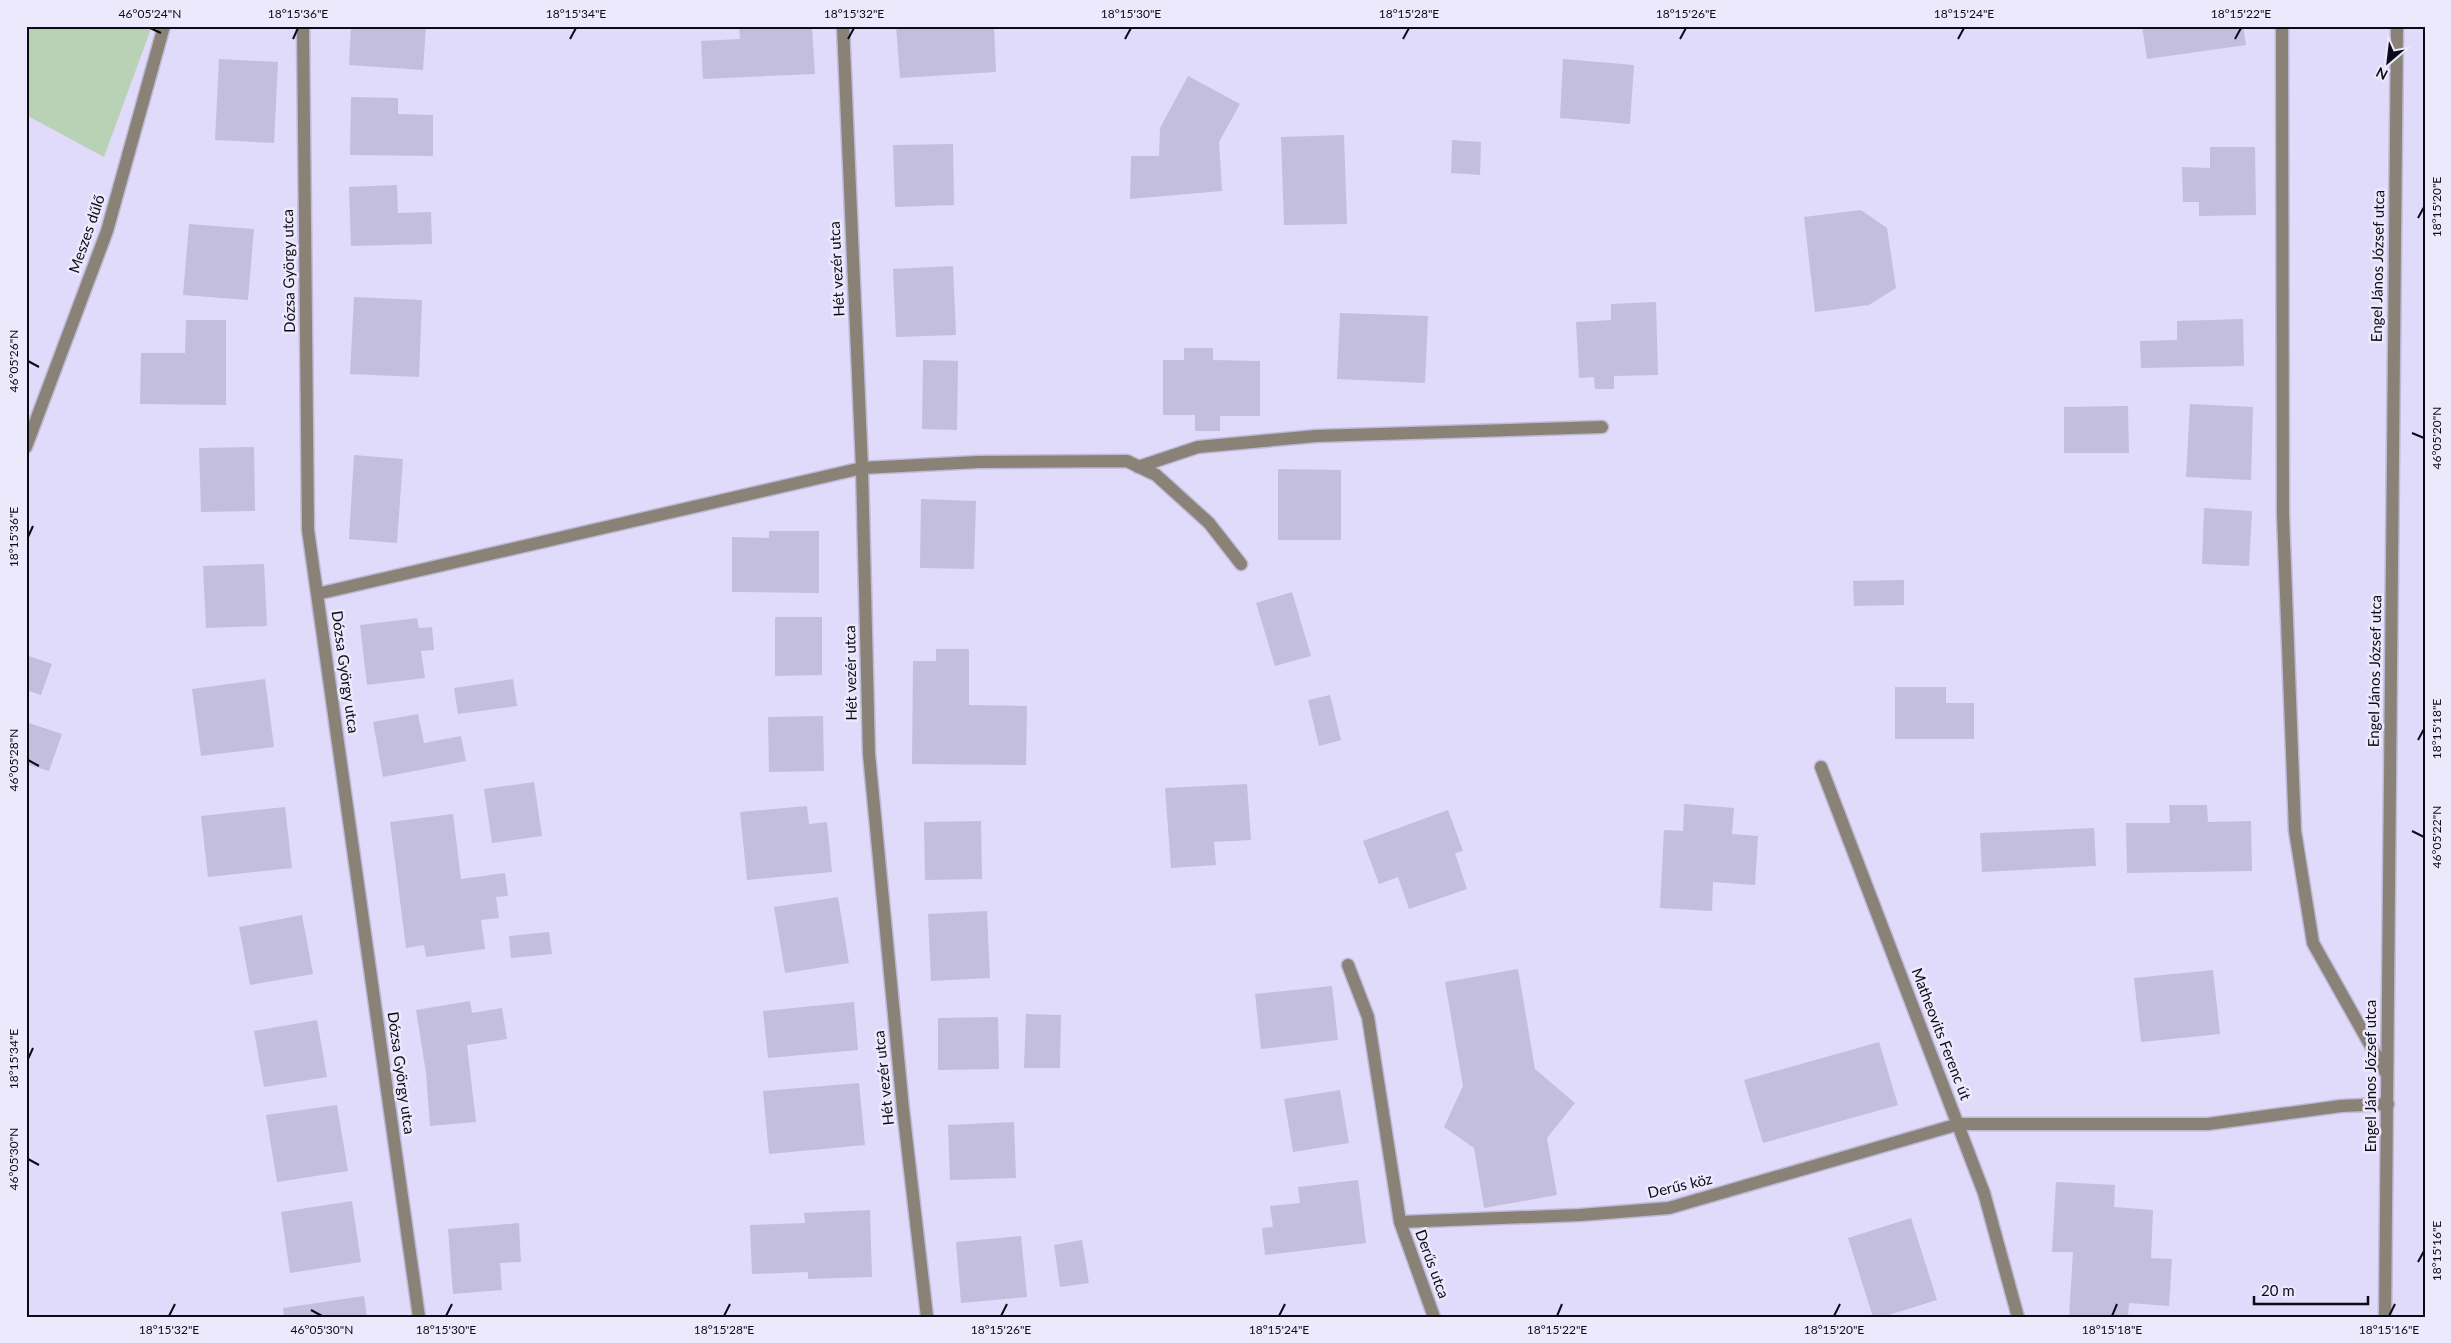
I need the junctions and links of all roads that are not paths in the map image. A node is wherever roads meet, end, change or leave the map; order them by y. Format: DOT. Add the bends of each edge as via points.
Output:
graph roads {
  1 [pos="164,26"];
  2 [pos="303,26"];
  3 [pos="843,26"];
  4 [pos="2282,26"];
  5 [pos="2397,26"];
  6 [pos="1602,426"];
  7 [pos="26,446"];
  8 [pos="1138,467"];
  9 [pos="862,468"];
  10 [pos="1241,564"];
  11 [pos="317,594"];
  12 [pos="1821,767"];
  13 [pos="1348,965"];
  14 [pos="2386,1073"];
  15 [pos="2388,1104"];
  16 [pos="1959,1124"];
  17 [pos="1400,1222"];
  18 [pos="420,1317"];
  19 [pos="927,1317"];
  20 [pos="1434,1317"];
  21 [pos="2018,1317"];
  22 [pos="2386,1317"];
  1 -- 7 [label="street, Meszes dűlő" via="107,232"];
  2 -- 11 [label="street, Dózsa György utca" via="308,530"];
  3 -- 9 [label="street, Hét vezér utca"];
  4 -- 14 [label="street" via="2283,515 2295,831 2313,943"];
  5 -- 14 [label="street, Engel János József utca"];
  6 -- 8 [label="street" via="1316,436 1198,447"];
  8 -- 9 [label="street" via="1127,461 978,462"];
  8 -- 10 [label="street" via="1156,475 1209,523"];
  9 -- 11 [label="street"];
  9 -- 19 [label="street, Hét vezér utca" via="869,754 903,1109"];
  11 -- 18 [label="street, Dózsa György utca"];
  12 -- 16 [label="street, Matheovits Ferenc út"];
  13 -- 17 [label="street, Derűs utca" via="1368,1017"];
  14 -- 15 [label="street, Engel János József utca"];
  15 -- 16 [label="street, Derűs köz" via="2341,1106 2208,1124"];
  15 -- 22 [label="street, Engel János József utca"];
  16 -- 17 [label="street, Derűs köz" via="1668,1208"];
  16 -- 21 [label="street, Matheovits Ferenc út" via="1984,1193"];
  17 -- 20 [label="street, Derűs utca"];
}
